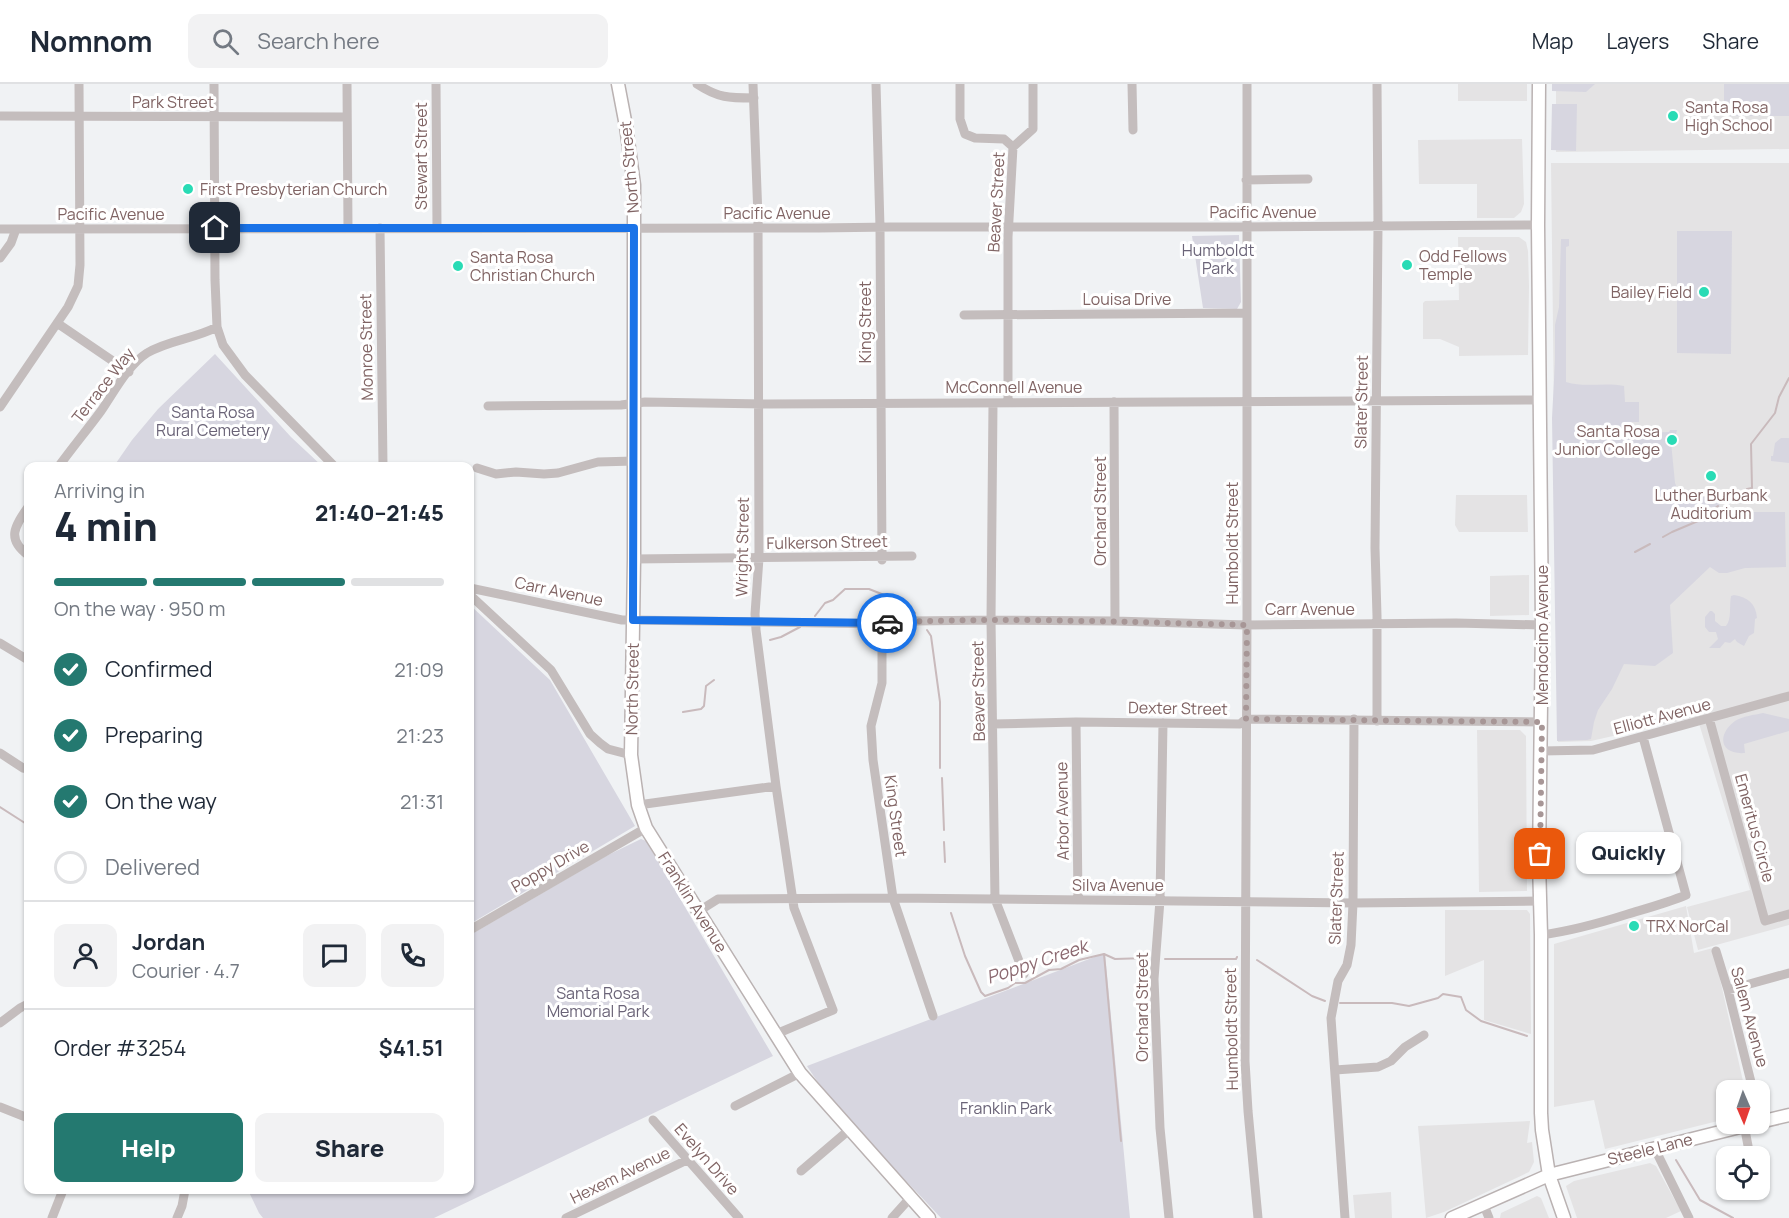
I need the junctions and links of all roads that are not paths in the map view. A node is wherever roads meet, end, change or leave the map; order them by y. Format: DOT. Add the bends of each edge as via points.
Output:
graph roads {
  1 [pos="79,84"];
  2 [pos="214,84"];
  3 [pos="347,84"];
  4 [pos="436,84"];
  5 [pos="618,84"];
  6 [pos="697,84"];
  7 [pos="753,84"];
  8 [pos="876,84"];
  9 [pos="960,84"];
  10 [pos="1033,84"];
  11 [pos="1132,84"];
  12 [pos="1246,84"];
  13 [pos="1377,84"];
  14 [pos="1539,84"];
  15 [pos="753,98"];
  16 [pos="0,116"];
  17 [pos="214,117"];
  18 [pos="347,117"];
  19 [pos="80,118"];
  20 [pos="1133,130"];
  21 [pos="1013,147"];
  22 [pos="1308,179"];
  23 [pos="1246,180"];
  24 [pos="1538,225"];
  25 [pos="1008,226"];
  26 [pos="1378,226"];
  27 [pos="880,227"];
  28 [pos="1247,227"];
  29 [pos="0,228"];
  30 [pos="79,228"];
  31 [pos="215,228"];
  32 [pos="348,228"];
  33 [pos="380,228"];
  34 [pos="437,228"];
  35 [pos="634,228"];
  36 [pos="757,228"];
  37 [pos="16,229"];
  38 [pos="0,258"];
  39 [pos="1246,313"];
  40 [pos="1008,314"];
  41 [pos="964,315"];
  42 [pos="57,323"];
  43 [pos="217,327"];
  44 [pos="129,372"];
  45 [pos="1376,400"];
  46 [pos="1540,400"];
  47 [pos="1247,401"];
  48 [pos="1008,402"];
  49 [pos="1114,402"];
  50 [pos="633,403"];
  51 [pos="880,403"];
  52 [pos="993,403"];
  53 [pos="758,404"];
  54 [pos="488,405"];
  55 [pos="0,407"];
  56 [pos="634,461"];
  57 [pos="62,462"];
  58 [pos="330,462"];
  59 [pos="383,462"];
  60 [pos="477,468"];
  61 [pos="24,513"];
  62 [pos="24,552"];
  63 [pos="912,556"];
  64 [pos="759,558"];
  65 [pos="881,558"];
  66 [pos="634,559"];
  67 [pos="474,589"];
  68 [pos="474,599"];
  69 [pos="882,619"];
  70 [pos="633,620"];
  71 [pos="991,620"];
  72 [pos="1115,621"];
  73 [pos="756,622"];
  74 [pos="1377,624"];
  75 [pos="1247,625"];
  76 [pos="1542,625"];
  77 [pos="0,643"];
  78 [pos="24,658"];
  79 [pos="1789,696"];
  80 [pos="1709,718"];
  81 [pos="1246,719"];
  82 [pos="1354,719"];
  83 [pos="1377,721"];
  84 [pos="1076,722"];
  85 [pos="1542,722"];
  86 [pos="1163,723"];
  87 [pos="993,724"];
  88 [pos="1643,737"];
  89 [pos="1542,751"];
  90 [pos="0,753"];
  91 [pos="631,755"];
  92 [pos="24,768"];
  93 [pos="776,786"];
  94 [pos="638,806"];
  95 [pos="646,828"];
  96 [pos="893,898"];
  97 [pos="793,899"];
  98 [pos="995,899"];
  99 [pos="1078,900"];
  100 [pos="1160,900"];
  101 [pos="1245,901"];
  102 [pos="1539,901"];
  103 [pos="1353,903"];
  104 [pos="699,911"];
  105 [pos="1789,914"];
  106 [pos="474,928"];
  107 [pos="1541,935"];
  108 [pos="1716,951"];
  109 [pos="1789,973"];
  110 [pos="1024,974"];
  111 [pos="1728,990"];
  112 [pos="24,1006"];
  113 [pos="933,1016"];
  114 [pos="0,1023"];
  115 [pos="776,1034"];
  116 [pos="1424,1035"];
  117 [pos="1335,1070"];
  118 [pos="800,1073"];
  119 [pos="1750,1080"];
  120 [pos="735,1106"];
  121 [pos="0,1107"];
  122 [pos="1789,1114"];
  123 [pos="24,1116"];
  124 [pos="1770,1118"];
  125 [pos="653,1120"];
  126 [pos="849,1130"];
  127 [pos="1716,1131"];
  128 [pos="1654,1148"];
  129 [pos="687,1160"];
  130 [pos="801,1171"];
  131 [pos="1549,1174"];
  132 [pos="61,1194"];
  133 [pos="184,1194"];
  134 [pos="910,1198"];
  135 [pos="1483,1203"];
  136 [pos="52,1218"];
  137 [pos="177,1218"];
  138 [pos="566,1218"];
  139 [pos="739,1218"];
  140 [pos="892,1218"];
  141 [pos="928,1218"];
  142 [pos="1169,1218"];
  143 [pos="1258,1218"];
  144 [pos="1345,1218"];
  145 [pos="1452,1218"];
  146 [pos="1489,1218"];
  147 [pos="1564,1218"];
  148 [pos="1689,1218"];
  1 -- 19 [label="street"];
  2 -- 17 [label="street"];
  3 -- 18 [label="street"];
  4 -- 34 [label="street, Stewart Street"];
  5 -- 35 [label="main road, North Street" via="634,185"];
  6 -- 15 [label="street" via="715,95"];
  7 -- 15 [label="street, Wright Street"];
  8 -- 27 [label="street, King Street"];
  9 -- 21 [label="street" via="960,119 965,134 1004,139"];
  10 -- 21 [label="street, Beaver Street" via="1033,129"];
  11 -- 20 [label="street"];
  12 -- 23 [label="street, Humboldt Street"];
  13 -- 26 [label="street, Slater Street"];
  14 -- 24 [label="main road, Mendocino Avenue"];
  15 -- 36 [label="street, Wright Street"];
  16 -- 19 [label="street, Park Street"];
  17 -- 18 [label="street, Park Street"];
  17 -- 19 [label="street, Park Street"];
  17 -- 31 [label="street"];
  18 -- 32 [label="street"];
  19 -- 30 [label="street"];
  21 -- 25 [label="street, Beaver Street"];
  22 -- 23 [label="street"];
  23 -- 28 [label="street, Humboldt Street"];
  24 -- 26 [label="street, Pacific Avenue"];
  24 -- 46 [label="main road, Mendocino Avenue"];
  25 -- 27 [label="street, Pacific Avenue"];
  25 -- 28 [label="street, Pacific Avenue"];
  25 -- 40 [label="street, Beaver Street"];
  26 -- 28 [label="street, Pacific Avenue"];
  26 -- 45 [label="street, Slater Street"];
  27 -- 36 [label="street, Pacific Avenue"];
  27 -- 51 [label="street, King Street"];
  28 -- 39 [label="street, Humboldt Street"];
  29 -- 37 [label="street, Pacific Avenue"];
  30 -- 31 [label="street, Pacific Avenue"];
  30 -- 37 [label="street, Pacific Avenue"];
  30 -- 42 [label="street" via="78,286"];
  31 -- 32 [label="street, Pacific Avenue"];
  31 -- 43 [label="street"];
  32 -- 33 [label="street, Pacific Avenue"];
  33 -- 34 [label="street, Pacific Avenue"];
  33 -- 59 [label="street, Monroe Street"];
  34 -- 35 [label="street, Pacific Avenue"];
  35 -- 36 [label="street, Pacific Avenue"];
  35 -- 50 [label="main road, North Street"];
  36 -- 53 [label="street, Wright Street"];
  37 -- 38 [label="street"];
  39 -- 40 [label="street, Louisa Drive"];
  39 -- 47 [label="street, Humboldt Street"];
  40 -- 41 [label="street, Louisa Drive"];
  40 -- 48 [label="street, Beaver Street"];
  42 -- 44 [label="street"];
  42 -- 55 [label="street"];
  43 -- 44 [label="street, Terrace Way" via="163,344 145,354"];
  43 -- 58 [label="street" via="223,345 245,375"];
  44 -- 57 [label="street, Terrace Way"];
  45 -- 46 [label="street, McConnell Avenue"];
  45 -- 47 [label="street, McConnell Avenue"];
  45 -- 74 [label="street, Slater Street"];
  46 -- 76 [label="main road, Mendocino Avenue"];
  47 -- 49 [label="street, McConnell Avenue"];
  47 -- 75 [label="street, Humboldt Street"];
  48 -- 49 [label="street, McConnell Avenue"];
  48 -- 52 [label="street, McConnell Avenue"];
  49 -- 72 [label="street, Orchard Street"];
  50 -- 53 [label="street, McConnell Avenue"];
  50 -- 54 [label="street, McConnell Avenue"];
  50 -- 56 [label="main road, North Street"];
  51 -- 52 [label="street, McConnell Avenue"];
  51 -- 53 [label="street, McConnell Avenue"];
  51 -- 65 [label="street, King Street"];
  52 -- 71 [label="street, Beaver Street"];
  53 -- 64 [label="street, Wright Street"];
  56 -- 60 [label="street" via="598,462 544,474 496,474"];
  56 -- 66 [label="main road, North Street"];
  61 -- 62 [label="street" via="14,531 19,549"];
  63 -- 65 [label="street, Fulkerson Street"];
  64 -- 65 [label="street, Fulkerson Street"];
  64 -- 66 [label="street, Fulkerson Street"];
  64 -- 73 [label="street, Wright Street"];
  66 -- 70 [label="main road, North Street"];
  67 -- 70 [label="street, Carr Avenue"];
  68 -- 91 [label="street" via="551,670 590,734 608,749"];
  69 -- 71 [label="street, Carr Avenue"];
  69 -- 73 [label="street, Carr Avenue"];
  69 -- 96 [label="street, King Street" via="882,682 871,726"];
  70 -- 73 [label="street, Carr Avenue"];
  70 -- 91 [label="main road, North Street"];
  71 -- 72 [label="street, Carr Avenue"];
  71 -- 87 [label="street, Beaver Street"];
  72 -- 75 [label="street, Carr Avenue"];
  73 -- 93 [label="street, Wright Street"];
  74 -- 75 [label="street, Carr Avenue"];
  74 -- 76 [label="street, Carr Avenue"];
  74 -- 83 [label="street, Slater Street"];
  75 -- 81 [label="street, Humboldt Street"];
  76 -- 85 [label="main road, Mendocino Avenue"];
  77 -- 78 [label="street"];
  79 -- 80 [label="street, Elliott Avenue"];
  80 -- 88 [label="street, Elliott Avenue"];
  80 -- 105 [label="street, Emeritus Circle" via="1765,921"];
  81 -- 82 [label="street, Dexter Street"];
  81 -- 86 [label="street, Dexter Street" via="1240,724"];
  81 -- 101 [label="street, Humboldt Street"];
  82 -- 83 [label="street, Dexter Street"];
  82 -- 103 [label="street, Slater Street"];
  83 -- 85 [label="street, Dexter Street"];
  84 -- 86 [label="street, Dexter Street"];
  84 -- 87 [label="street, Dexter Street"];
  84 -- 99 [label="street, Arbor Avenue"];
  85 -- 89 [label="main road, Mendocino Avenue"];
  86 -- 100 [label="street, Orchard Street"];
  87 -- 98 [label="street, Beaver Street"];
  88 -- 89 [label="street, Elliott Avenue" via="1593,750"];
  88 -- 107 [label="street" via="1686,895 1614,918"];
  89 -- 102 [label="main road, Mendocino Avenue"];
  90 -- 92 [label="street"];
  91 -- 94 [label="main road, Franklin Avenue"];
  93 -- 94 [label="street"];
  93 -- 97 [label="street, Wright Street"];
  94 -- 95 [label="main road, Franklin Avenue"];
  95 -- 104 [label="main road, Franklin Avenue"];
  95 -- 106 [label="street, Poppy Drive"];
  96 -- 97 [label="street, Silva Avenue"];
  96 -- 98 [label="street, Silva Avenue"];
  96 -- 113 [label="street, King Street"];
  97 -- 104 [label="street, Silva Avenue" via="718,899"];
  97 -- 115 [label="street, Wright Street" via="833,1010"];
  98 -- 99 [label="street, Silva Avenue"];
  98 -- 110 [label="street, Beaver Street"];
  99 -- 100 [label="street, Silva Avenue"];
  100 -- 101 [label="street, Silva Avenue"];
  100 -- 142 [label="street, Orchard Street" via="1154,979 1160,1128"];
  101 -- 103 [label="street, Silva Avenue"];
  101 -- 143 [label="street, Humboldt Street" via="1245,1061"];
  102 -- 103 [label="street, Silva Avenue"];
  102 -- 107 [label="main road, Mendocino Avenue"];
  103 -- 117 [label="street, Slater Street" via="1351,945 1330,1018"];
  104 -- 115 [label="main road, Franklin Avenue"];
  107 -- 131 [label="main road, Mendocino Avenue" via="1541,1113"];
  108 -- 111 [label="street, Salem Avenue"];
  109 -- 111 [label="street"];
  111 -- 119 [label="street, Salem Avenue"];
  112 -- 114 [label="street"];
  115 -- 118 [label="main road, Franklin Avenue"];
  116 -- 117 [label="street" via="1378,1067"];
  117 -- 144 [label="street, Slater Street"];
  118 -- 120 [label="street"];
  118 -- 126 [label="main road, Franklin Avenue"];
  121 -- 123 [label="street"];
  122 -- 124 [label="main road, Steele Lane"];
  125 -- 129 [label="street, Evelyn Drive"];
  126 -- 130 [label="street"];
  126 -- 134 [label="main road, Franklin Avenue"];
  127 -- 128 [label="main road, Steele Lane"];
  128 -- 131 [label="main road, Steele Lane"];
  128 -- 148 [label="street"];
  129 -- 138 [label="street, Hexem Avenue"];
  129 -- 139 [label="street, Evelyn Drive"];
  131 -- 135 [label="main road, Steele Lane"];
  131 -- 147 [label="main road, Mendocino Avenue"];
  132 -- 136 [label="street"];
  133 -- 137 [label="street"];
  134 -- 140 [label="street"];
  134 -- 141 [label="main road, Franklin Avenue"];
  135 -- 145 [label="main road, Steele Lane"];
  135 -- 146 [label="street"];
}
